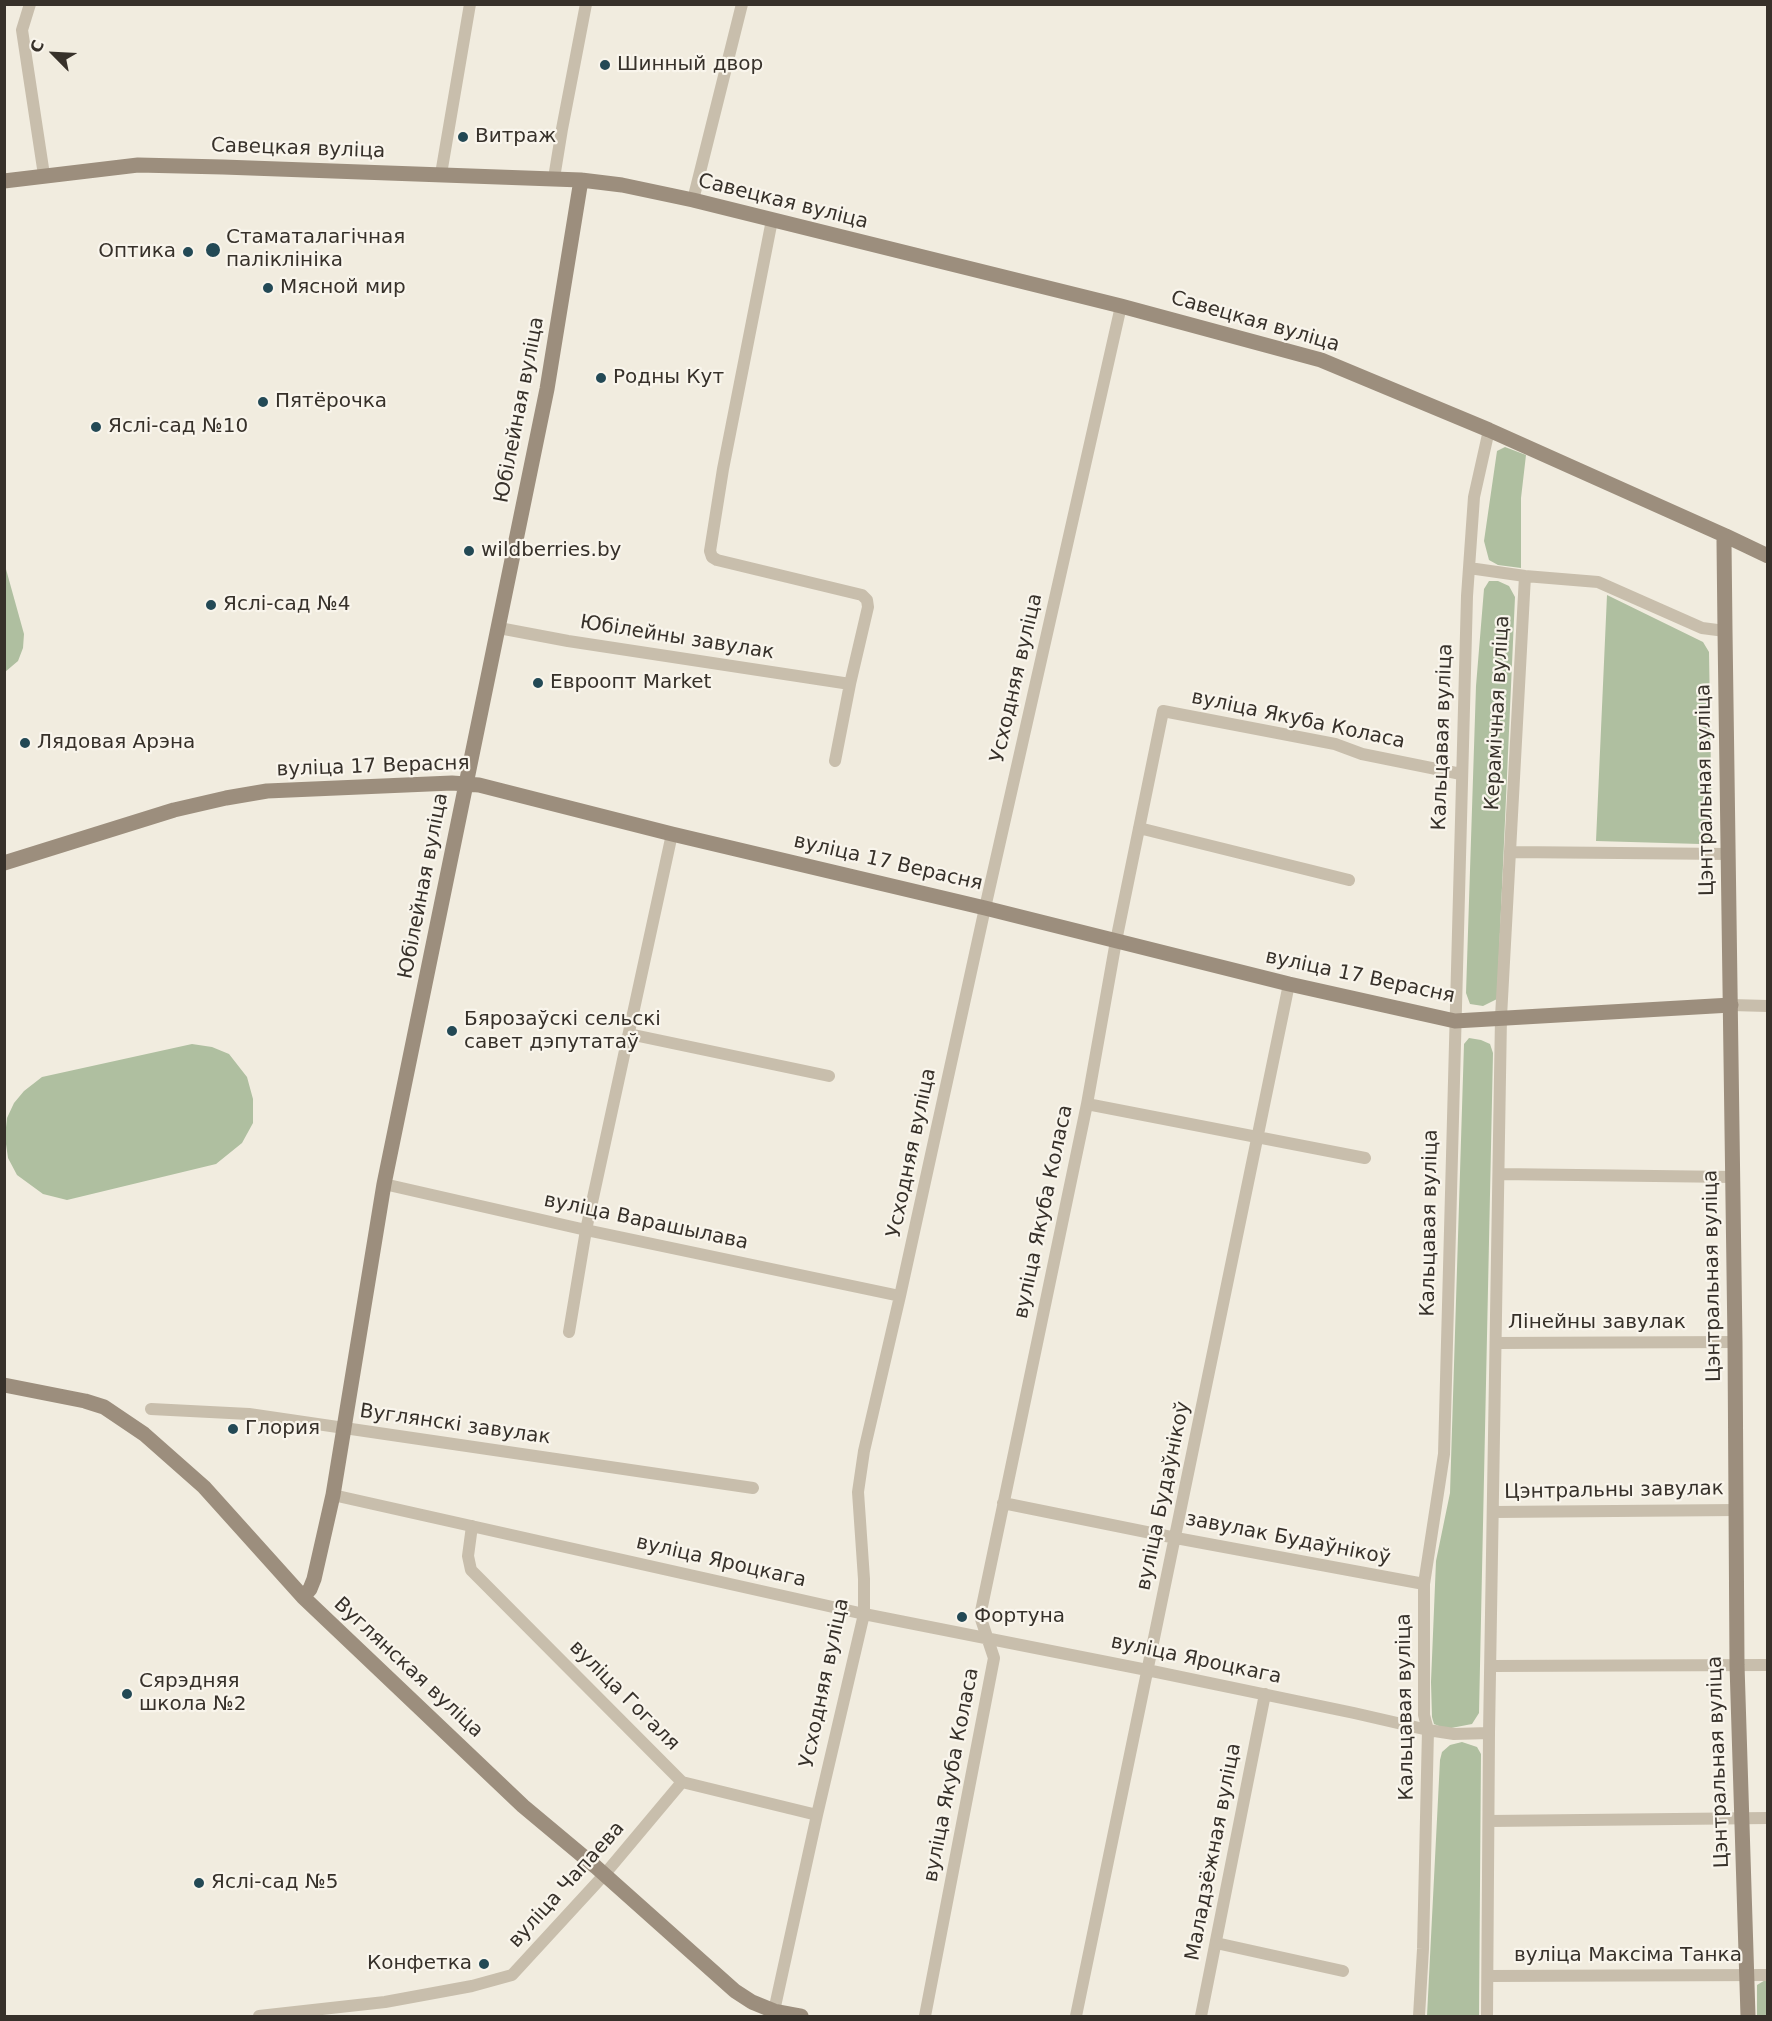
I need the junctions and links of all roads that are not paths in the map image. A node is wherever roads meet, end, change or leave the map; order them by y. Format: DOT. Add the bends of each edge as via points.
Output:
graph roads {
  1 [pos="30,4"];
  2 [pos="470,4"];
  3 [pos="586,4"];
  4 [pos="742,4"];
  5 [pos="441,174"];
  6 [pos="44,175"];
  7 [pos="554,178"];
  8 [pos="581,180"];
  9 [pos="4,181"];
  10 [pos="693,200"];
  11 [pos="772,219"];
  12 [pos="1121,306"];
  13 [pos="1489,430"];
  14 [pos="1726,536"];
  15 [pos="1767,556"];
  16 [pos="1469,568"];
  17 [pos="1525,576"];
  18 [pos="499,628"];
  19 [pos="1725,631"];
  20 [pos="850,684"];
  21 [pos="835,761"];
  22 [pos="1461,774"];
  23 [pos="465,784"];
  24 [pos="1139,828"];
  25 [pos="672,834"];
  26 [pos="1510,852"];
  27 [pos="1729,854"];
  28 [pos="4,863"];
  29 [pos="1349,880"];
  30 [pos="985,908"];
  31 [pos="1116,941"];
  32 [pos="1289,984"];
  33 [pos="1731,1005"];
  34 [pos="1767,1006"];
  35 [pos="1501,1017"];
  36 [pos="1455,1021"];
  37 [pos="629,1034"];
  38 [pos="829,1076"];
  39 [pos="1087,1104"];
  40 [pos="1258,1138"];
  41 [pos="1365,1158"];
  42 [pos="1499,1174"];
  43 [pos="1733,1177"];
  44 [pos="384,1184"];
  45 [pos="586,1230"];
  46 [pos="900,1296"];
  47 [pos="569,1332"];
  48 [pos="1735,1342"];
  49 [pos="1496,1343"];
  50 [pos="4,1385"];
  51 [pos="151,1409"];
  52 [pos="345,1429"];
  53 [pos="753,1488"];
  54 [pos="333,1495"];
  55 [pos="1003,1503"];
  56 [pos="1736,1510"];
  57 [pos="1494,1512"];
  58 [pos="472,1526"];
  59 [pos="1176,1538"];
  60 [pos="1424,1584"];
  61 [pos="303,1597"];
  62 [pos="864,1614"];
  63 [pos="987,1639"];
  64 [pos="1737,1665"];
  65 [pos="1767,1665"];
  66 [pos="1492,1666"];
  67 [pos="1147,1670"];
  68 [pos="1265,1694"];
  69 [pos="1428,1730"];
  70 [pos="1489,1733"];
  71 [pos="682,1782"];
  72 [pos="817,1815"];
  73 [pos="1742,1818"];
  74 [pos="1767,1818"];
  75 [pos="1490,1821"];
  76 [pos="604,1875"];
  77 [pos="1216,1943"];
  78 [pos="1343,1971"];
  79 [pos="1767,1975"];
  80 [pos="1488,1976"];
  81 [pos="1748,1976"];
  82 [pos="774,2014"];
  83 [pos="259,2016"];
  84 [pos="801,2016"];
  85 [pos="925,2016"];
  86 [pos="1077,2016"];
  87 [pos="1201,2016"];
  88 [pos="1419,2016"];
  89 [pos="1488,2016"];
  90 [pos="1748,2016"];
  1 -- 6 [label="street" via="22,30"];
  2 -- 5 [label="street"];
  3 -- 7 [label="street"];
  4 -- 10 [label="street"];
  5 -- 6 [label="street, Савецкая вуліца" via="138,165"];
  5 -- 7 [label="street, Савецкая вуліца"];
  6 -- 9 [label="street, Савецкая вуліца"];
  7 -- 8 [label="street, Савецкая вуліца"];
  8 -- 10 [label="street, Савецкая вуліца"];
  8 -- 18 [label="street, Юбілейная вуліца" via="547,389"];
  10 -- 11 [label="street, Савецкая вуліца"];
  11 -- 12 [label="street, Савецкая вуліца"];
  11 -- 20 [label="street" via="710,551 717,560 862,595 868,607"];
  12 -- 13 [label="street, Савецкая вуліца" via="1321,360"];
  12 -- 30 [label="street, Усходняя вуліца"];
  13 -- 14 [label="street, Савецкая вуліца"];
  13 -- 16 [label="street, Кальцавая вуліца" via="1474,497"];
  14 -- 15 [label="street, Савецкая вуліца"];
  14 -- 19 [label="street, Цэнтральная вуліца"];
  16 -- 17 [label="street"];
  16 -- 22 [label="street, Кальцавая вуліца"];
  17 -- 19 [label="street" via="1598,582 1702,628"];
  17 -- 26 [label="street, Керамічная вуліца"];
  18 -- 20 [label="street, Юбілейны завулак"];
  18 -- 23 [label="street, Юбілейная вуліца"];
  19 -- 27 [label="street, Цэнтральная вуліца"];
  20 -- 21 [label="street"];
  22 -- 24 [label="street, вуліца Якуба Коласа" via="1362,754 1335,744 1164,711"];
  22 -- 36 [label="street, Кальцавая вуліца"];
  23 -- 25 [label="street, вуліца 17 Верасня"];
  23 -- 28 [label="street, вуліца 17 Верасня" via="267,791 226,798 174,810"];
  23 -- 44 [label="street, Юбілейная вуліца"];
  24 -- 29 [label="street"];
  24 -- 31 [label="street, вуліца Якуба Коласа"];
  25 -- 30 [label="street, вуліца 17 Верасня"];
  25 -- 37 [label="street"];
  26 -- 27 [label="street"];
  26 -- 35 [label="street, Керамічная вуліца"];
  27 -- 33 [label="street, Цэнтральная вуліца"];
  30 -- 31 [label="street, вуліца 17 Верасня"];
  30 -- 46 [label="street, Усходняя вуліца"];
  31 -- 32 [label="street, вуліца 17 Верасня"];
  31 -- 39 [label="street, вуліца Якуба Коласа"];
  32 -- 36 [label="street, вуліца 17 Верасня"];
  32 -- 40 [label="street, вуліца Будаўнікоў"];
  33 -- 34 [label="street, вуліца 17 Верасня"];
  33 -- 35 [label="street, вуліца 17 Верасня"];
  33 -- 43 [label="street, Цэнтральная вуліца"];
  35 -- 36 [label="street, вуліца 17 Верасня"];
  35 -- 42 [label="street, Керамічная вуліца"];
  36 -- 60 [label="street, Кальцавая вуліца" via="1444,1454"];
  37 -- 38 [label="street"];
  37 -- 45 [label="street"];
  39 -- 40 [label="street"];
  39 -- 55 [label="street, вуліца Якуба Коласа"];
  40 -- 41 [label="street"];
  40 -- 59 [label="street, вуліца Будаўнікоў"];
  42 -- 43 [label="street"];
  42 -- 49 [label="street, Керамічная вуліца"];
  43 -- 48 [label="street, Цэнтральная вуліца"];
  44 -- 45 [label="street, вуліца Варашылава"];
  44 -- 52 [label="street, Юбілейная вуліца"];
  45 -- 46 [label="street, вуліца Варашылава"];
  45 -- 47 [label="street"];
  46 -- 62 [label="street, Усходняя вуліца" via="858,1492"];
  48 -- 49 [label="street, Лінейны завулак"];
  48 -- 56 [label="street, Цэнтральная вуліца"];
  49 -- 57 [label="street, Керамічная вуліца"];
  50 -- 61 [label="street, Вуглянская вуліца" via="85,1401 104,1407 134,1426 204,1487"];
  51 -- 52 [label="street, Вуглянскі завулак" via="249,1414"];
  52 -- 53 [label="street, Вуглянскі завулак"];
  52 -- 54 [label="street, Юбілейная вуліца"];
  54 -- 58 [label="street, вуліца Яроцкага"];
  54 -- 61 [label="street, Юбілейная вуліца" via="314,1579"];
  55 -- 59 [label="street, завулак Будаўнікоў"];
  55 -- 63 [label="street, вуліца Якуба Коласа" via="980,1616"];
  56 -- 57 [label="street, Цэнтральны завулак"];
  56 -- 64 [label="street, Цэнтральная вуліца"];
  57 -- 66 [label="street, Керамічная вуліца"];
  58 -- 62 [label="street, вуліца Яроцкага"];
  58 -- 71 [label="street, вуліца Гогаля" via="468,1556 471,1570"];
  59 -- 60 [label="street, завулак Будаўнікоў"];
  59 -- 67 [label="street, вуліца Будаўнікоў"];
  60 -- 69 [label="street, Кальцавая вуліца" via="1424,1715"];
  61 -- 76 [label="street, Вуглянская вуліца" via="522,1806"];
  62 -- 63 [label="street, вуліца Яроцкага"];
  62 -- 72 [label="street, Усходняя вуліца"];
  63 -- 67 [label="street, вуліца Яроцкага"];
  63 -- 85 [label="street, вуліца Якуба Коласа" via="994,1658"];
  64 -- 65 [label="street"];
  64 -- 66 [label="street"];
  64 -- 73 [label="street, Цэнтральная вуліца"];
  66 -- 70 [label="street, Керамічная вуліца"];
  67 -- 68 [label="street, вуліца Яроцкага"];
  67 -- 86 [label="street, вуліца Будаўнікоў"];
  68 -- 69 [label="street, вуліца Яроцкага"];
  68 -- 77 [label="street, Маладзёжная вуліца"];
  69 -- 70 [label="street, вуліца Яроцкага"];
  69 -- 88 [label="street, Кальцавая вуліца"];
  70 -- 75 [label="street, Керамічная вуліца"];
  71 -- 72 [label="street"];
  71 -- 76 [label="street, вуліца Чапаева"];
  72 -- 82 [label="street, Усходняя вуліца"];
  73 -- 74 [label="street"];
  73 -- 75 [label="street"];
  73 -- 81 [label="street, Цэнтральная вуліца"];
  75 -- 80 [label="street, Керамічная вуліца"];
  76 -- 82 [label="street, Вуглянская вуліца" via="735,1991"];
  76 -- 83 [label="street, вуліца Чапаева" via="512,1975 385,2002"];
  77 -- 78 [label="street"];
  77 -- 87 [label="street, Маладзёжная вуліца"];
  79 -- 81 [label="street, вуліца Максіма Танка"];
  80 -- 81 [label="street, вуліца Максіма Танка"];
  80 -- 89 [label="street, Керамічная вуліца"];
  81 -- 90 [label="street, Цэнтральная вуліца"];
  82 -- 84 [label="street, Вуглянская вуліца"];
}
